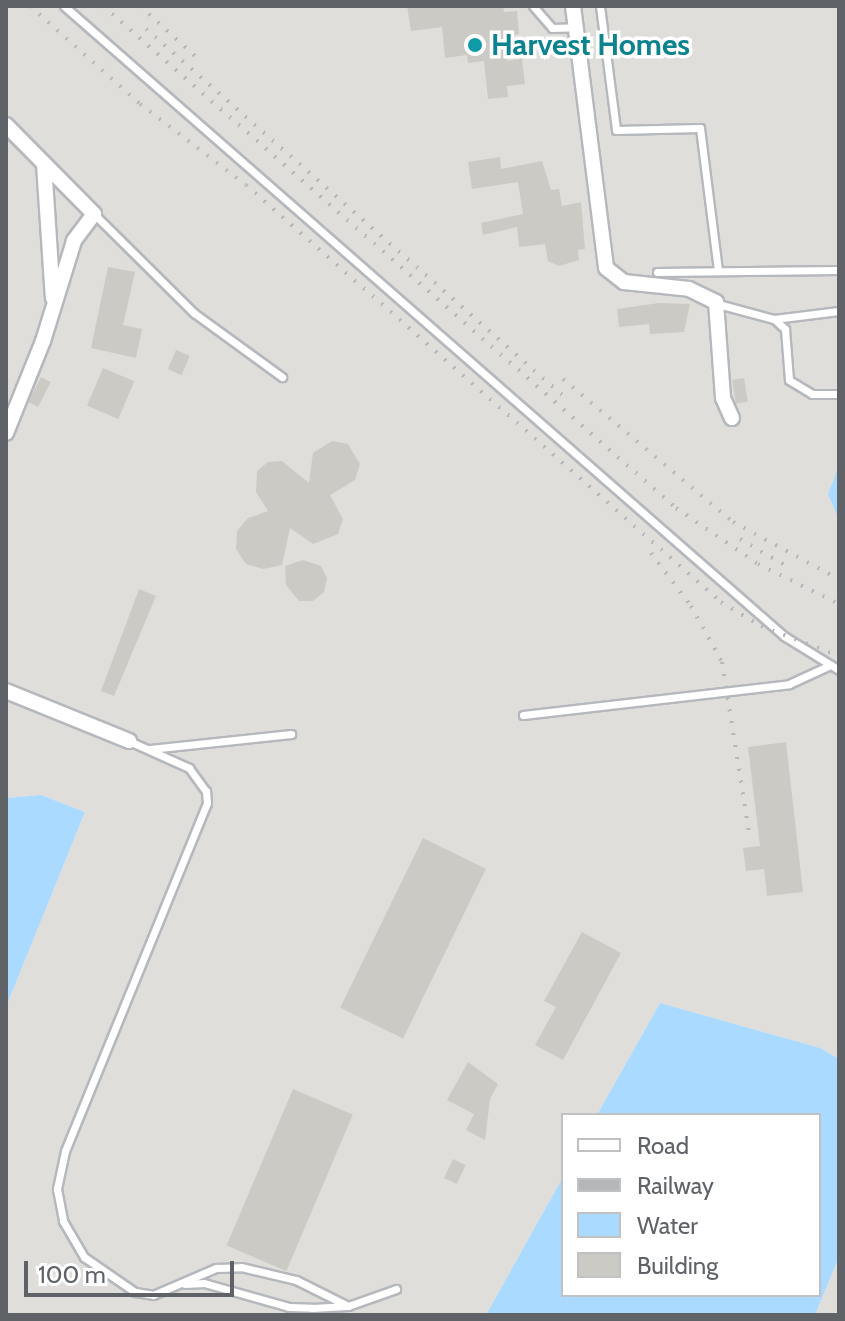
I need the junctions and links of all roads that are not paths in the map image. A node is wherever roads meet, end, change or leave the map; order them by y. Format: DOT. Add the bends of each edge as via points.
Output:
graph roads {
  1 [pos="64,6"];
  2 [pos="533,6"];
  3 [pos="573,6"];
  4 [pos="600,6"];
  5 [pos="576,27"];
  6 [pos="6,125"];
  7 [pos="44,163"];
  8 [pos="94,214"];
  9 [pos="839,270"];
  10 [pos="718,271"];
  11 [pos="657,272"];
  12 [pos="53,298"];
  13 [pos="718,304"];
  14 [pos="839,311"];
  15 [pos="774,319"];
  16 [pos="282,377"];
  17 [pos="839,394"];
  18 [pos="732,418"];
  19 [pos="6,433"];
  20 [pos="828,666"];
  21 [pos="839,670"];
  22 [pos="6,691"];
  23 [pos="523,715"];
  24 [pos="291,734"];
  25 [pos="129,741"];
  26 [pos="150,749"];
  27 [pos="183,1284"];
  28 [pos="396,1289"];
  29 [pos="348,1306"];
  1 -- 20 [label="lane" via="784,636"];
  2 -- 5 [label="lane" via="552,28"];
  3 -- 5 [label="street"];
  4 -- 10 [label="lane" via="616,130 700,128"];
  5 -- 13 [label="street" via="606,268 624,282 689,289"];
  6 -- 7 [label="street"];
  7 -- 8 [label="street"];
  7 -- 12 [label="street"];
  8 -- 12 [label="street" via="74,241"];
  8 -- 16 [label="lane" via="194,313"];
  9 -- 10 [label="lane"];
  10 -- 11 [label="lane"];
  12 -- 19 [label="street" via="43,341"];
  13 -- 15 [label="lane"];
  13 -- 18 [label="street" via="723,398"];
  14 -- 15 [label="lane"];
  15 -- 17 [label="lane" via="785,329 789,380 812,394"];
  20 -- 21 [label="lane"];
  20 -- 23 [label="lane" via="789,684"];
  22 -- 25 [label="street"];
  24 -- 26 [label="lane"];
  25 -- 26 [label="lane"];
  26 -- 27 [label="lane" via="189,768 206,791 207,803 65,1151 57,1189 71,1240 98,1269 144,1295"];
  27 -- 29 [label="lane" via="204,1283 289,1307"];
  27 -- 29 [label="lane" via="216,1268 263,1269"];
  28 -- 29 [label="lane"];
}
